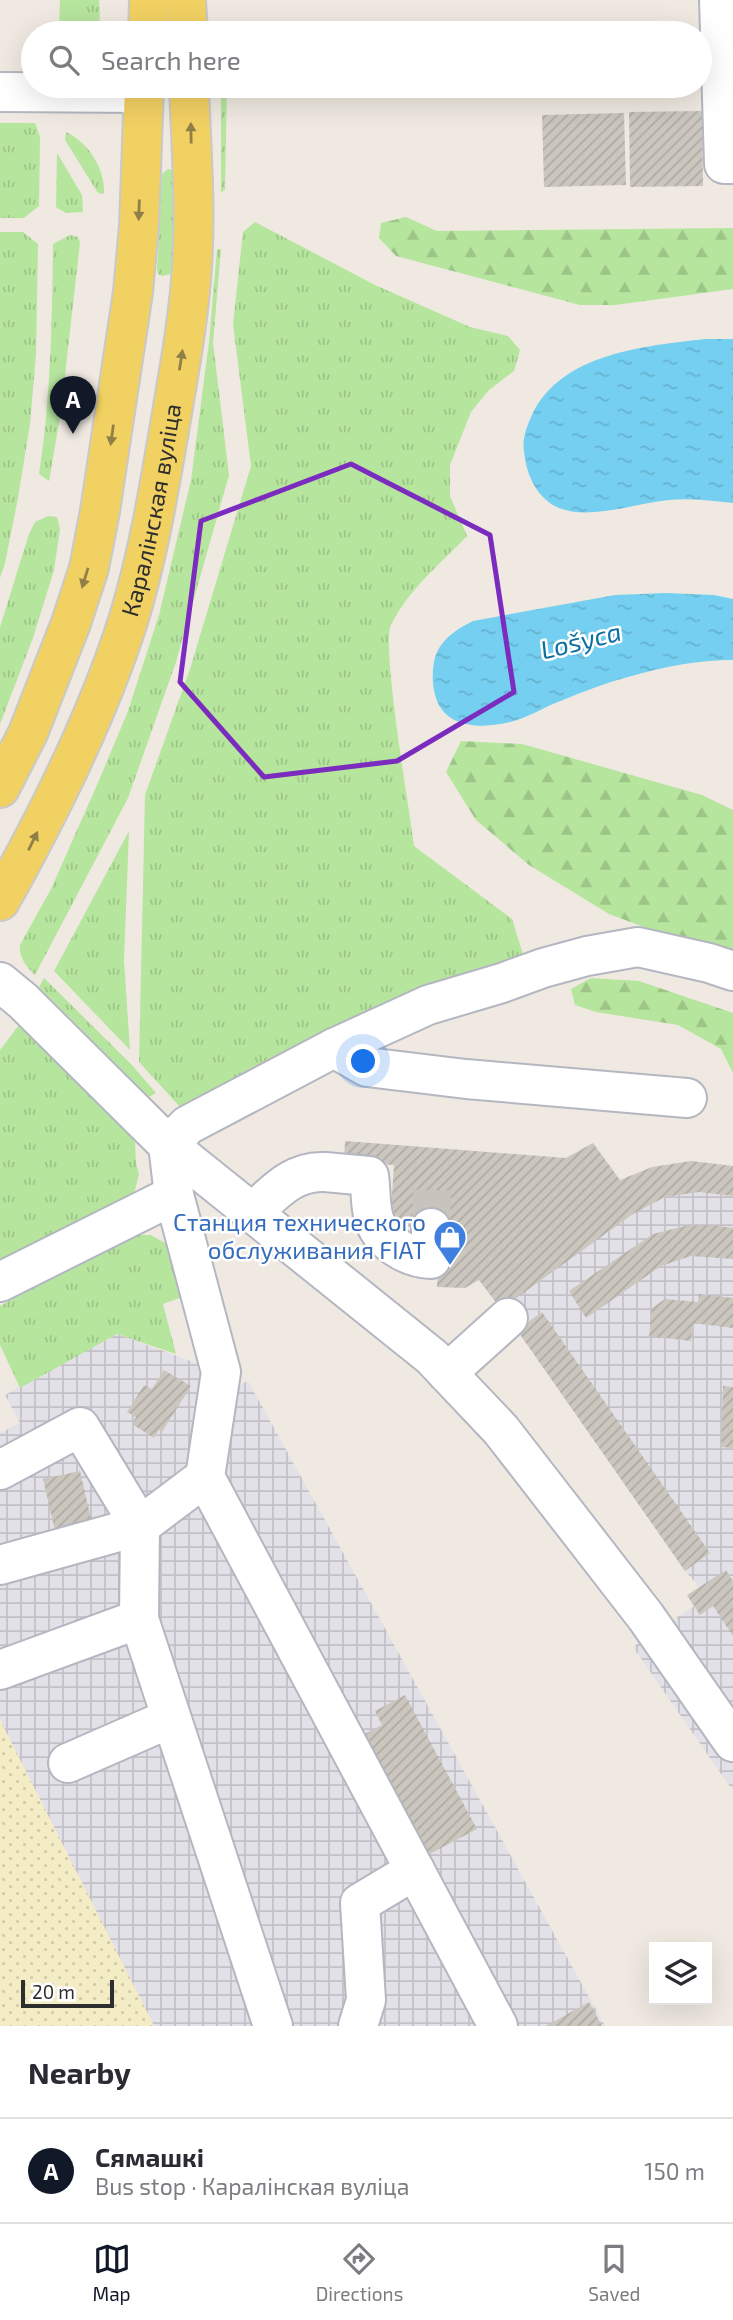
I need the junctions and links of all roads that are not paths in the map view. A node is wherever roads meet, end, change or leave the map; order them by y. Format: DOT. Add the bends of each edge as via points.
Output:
graph roads {
  1 [pos="149,0"];
  2 [pos="187,0"];
  3 [pos="719,0"];
  4 [pos="148,21"];
  5 [pos="188,21"];
  6 [pos="0,92"];
  7 [pos="21,92"];
  8 [pos="144,98"];
  9 [pos="190,98"];
  10 [pos="733,164"];
  11 [pos="0,788"];
  12 [pos="0,901"];
  13 [pos="733,971"];
  14 [pos="0,982"];
  15 [pos="334,1048"];
  16 [pos="687,1098"];
  17 [pos="168,1145"];
  18 [pos="174,1195"];
  19 [pos="252,1213"];
  20 [pos="432,1228"];
  21 [pos="0,1282"];
  22 [pos="508,1318"];
  23 [pos="447,1373"];
  24 [pos="0,1470"];
  25 [pos="205,1477"];
  26 [pos="140,1526"];
  27 [pos="0,1565"];
  28 [pos="139,1619"];
  29 [pos="0,1670"];
  30 [pos="171,1718"];
  31 [pos="733,1742"];
  32 [pos="68,1763"];
  33 [pos="415,1870"];
  34 [pos="273,2026"];
  35 [pos="358,2026"];
  36 [pos="498,2026"];
  1 -- 4 [label="main road"];
  2 -- 5 [label="main road"];
  3 -- 10 [label="street" via="724,164"];
  6 -- 7 [label="street"];
  8 -- 11 [label="main road, Каралінская вуліца, one-way" via="133,292 89,568 28,733"];
  12 -- 9 [label="main road, Каралінская вуліца, one-way" via="111,671 153,521 192,267"];
  13 -- 15 [label="street" via="638,947 587,956 428,1005"];
  14 -- 17 [label="street"];
  15 -- 16 [label="street" via="367,1068"];
  15 -- 17 [label="street" via="188,1125"];
  17 -- 18 [label="street"];
  17 -- 19 [label="street"];
  18 -- 21 [label="street"];
  18 -- 25 [label="street" via="221,1372"];
  19 -- 20 [label="street" via="292,1178 317,1171 369,1176 373,1218 385,1238 405,1253 431,1259"];
  19 -- 23 [label="street"];
  22 -- 23 [label="street"];
  23 -- 31 [label="street" via="501,1430 612,1573"];
  24 -- 26 [label="street" via="80,1427"];
  25 -- 26 [label="street"];
  25 -- 33 [label="street"];
  26 -- 27 [label="street"];
  26 -- 28 [label="street"];
  28 -- 29 [label="street"];
  28 -- 30 [label="street"];
  30 -- 32 [label="street"];
  30 -- 34 [label="street"];
  33 -- 35 [label="street" via="360,1903 366,2000"];
  33 -- 36 [label="street"];
}
